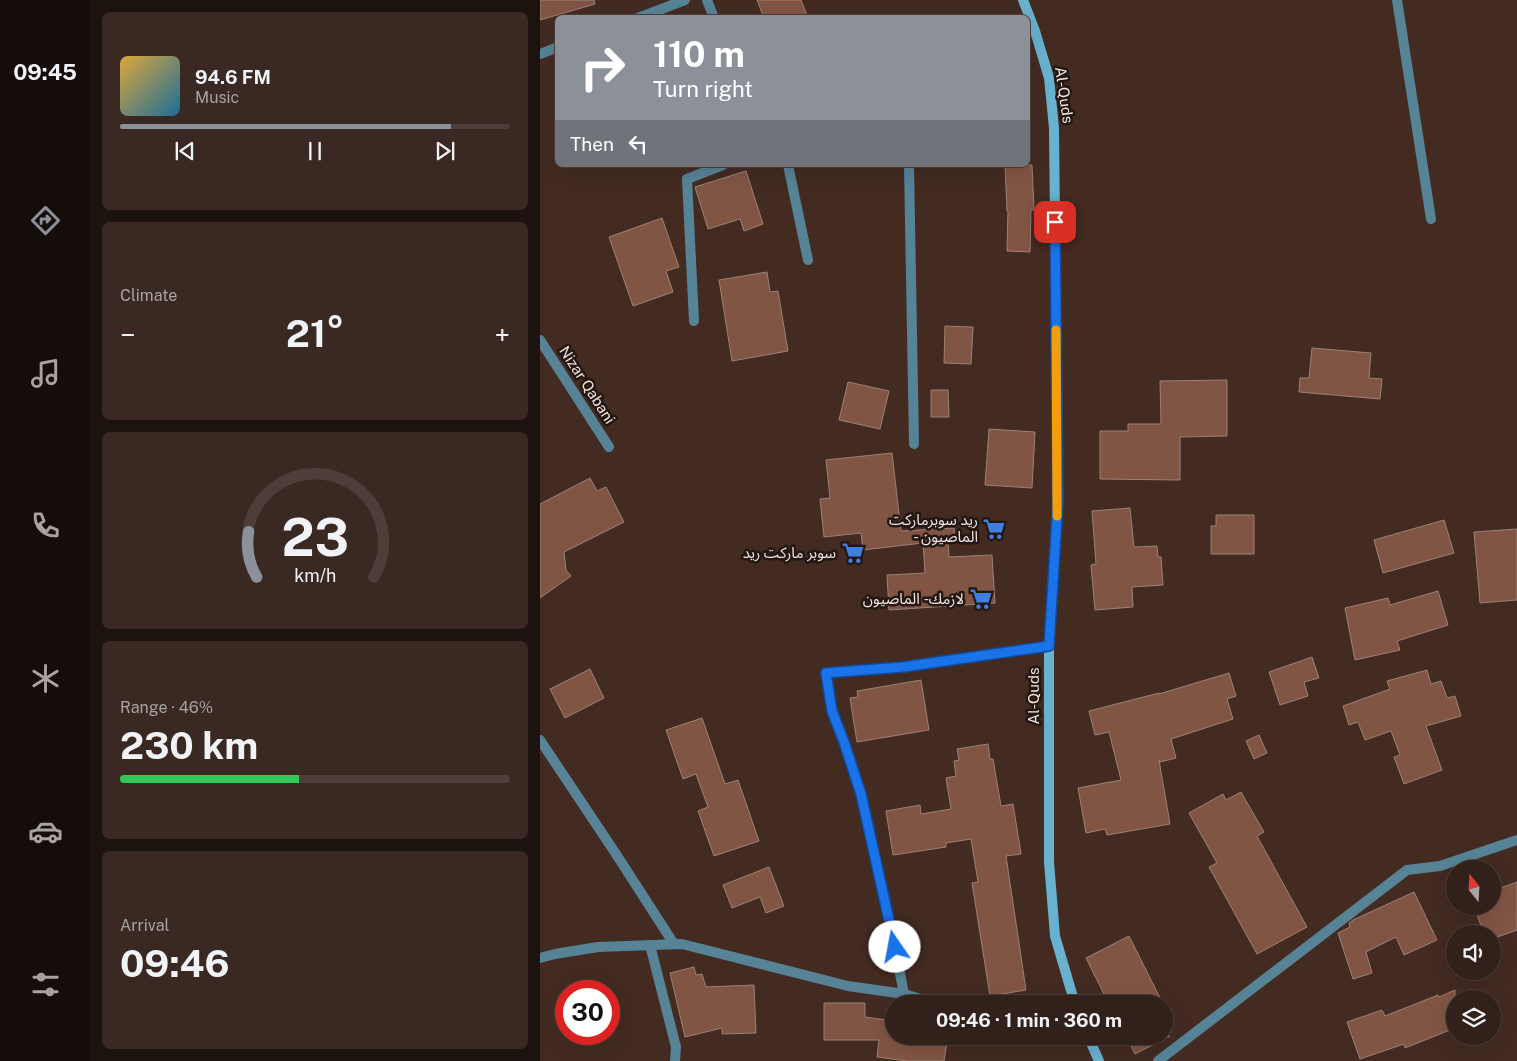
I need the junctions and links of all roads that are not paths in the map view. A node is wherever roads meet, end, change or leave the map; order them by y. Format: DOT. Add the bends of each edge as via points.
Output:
graph roads {
  1 [pos="685,0"];
  2 [pos="707,0"];
  3 [pos="1023,0"];
  4 [pos="1398,0"];
  5 [pos="646,15"];
  6 [pos="713,15"];
  7 [pos="1027,15"];
  8 [pos="1032,38"];
  9 [pos="555,48"];
  10 [pos="540,54"];
  11 [pos="718,167"];
  12 [pos="788,167"];
  13 [pos="909,167"];
  14 [pos="1430,219"];
  15 [pos="808,260"];
  16 [pos="694,322"];
  17 [pos="540,340"];
  18 [pos="914,444"];
  19 [pos="609,447"];
  20 [pos="1049,646"];
  21 [pos="540,740"];
  22 [pos="1517,840"];
  23 [pos="674,944"];
  24 [pos="650,945"];
  25 [pos="540,958"];
  26 [pos="904,994"];
  27 [pos="907,995"];
  28 [pos="1072,995"];
  29 [pos="1092,1045"];
  30 [pos="675,1061"];
  31 [pos="1099,1061"];
  32 [pos="1158,1061"];
  1 -- 5 [label="street"];
  2 -- 6 [label="street"];
  3 -- 7 [label="street, Al-Quds"];
  4 -- 14 [label="street"];
  8 -- 20 [label="street, Al-Quds" via="1049,78 1054,128 1058,502"];
  9 -- 10 [label="street"];
  11 -- 16 [label="street" via="686,179"];
  12 -- 15 [label="street"];
  13 -- 18 [label="street"];
  17 -- 19 [label="street, Nizar Qabani"];
  20 -- 26 [label="street" via="903,667 826,673 832,711 861,794"];
  20 -- 28 [label="street, Al-Quds" via="1049,862 1055,936"];
  21 -- 23 [label="street"];
  22 -- 32 [label="street" via="1440,866 1407,870"];
  23 -- 24 [label="street"];
  23 -- 26 [label="street" via="848,986"];
  24 -- 25 [label="street" via="598,947"];
  24 -- 30 [label="street" via="676,1048"];
  26 -- 27 [label="street"];
  29 -- 31 [label="street"];
}
